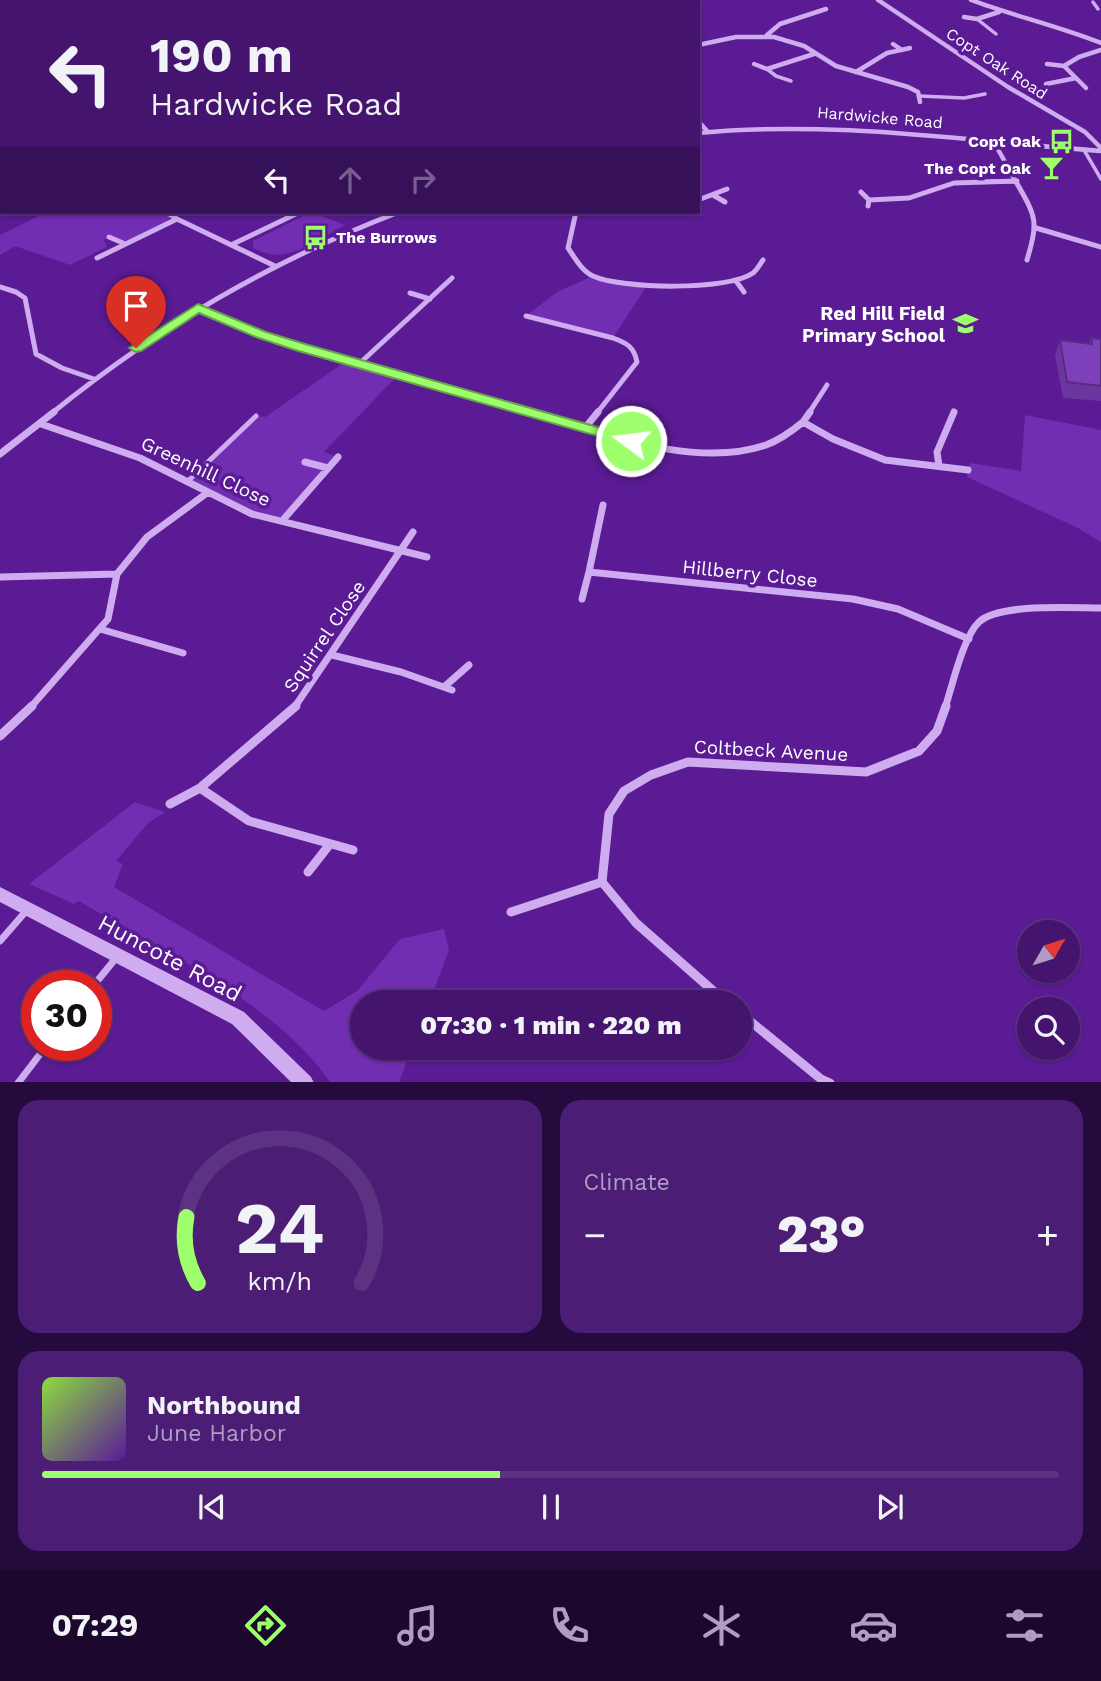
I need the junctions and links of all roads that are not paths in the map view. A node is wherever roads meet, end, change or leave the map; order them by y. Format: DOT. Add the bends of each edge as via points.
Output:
graph roads {
  1 [pos="878,0"];
  2 [pos="971,0"];
  3 [pos="1093,1"];
  4 [pos="826,9"];
  5 [pos="1098,9"];
  6 [pos="999,12"];
  7 [pos="964,17"];
  8 [pos="977,19"];
  9 [pos="996,34"];
  10 [pos="767,35"];
  11 [pos="1101,43"];
  12 [pos="700,44"];
  13 [pos="893,44"];
  14 [pos="910,48"];
  15 [pos="902,50"];
  16 [pos="1101,50"];
  17 [pos="814,54"];
  18 [pos="754,64"];
  19 [pos="1047,64"];
  20 [pos="1064,66"];
  21 [pos="767,69"];
  22 [pos="856,72"];
  23 [pos="1076,78"];
  24 [pos="791,81"];
  25 [pos="1046,84"];
  26 [pos="1086,88"];
  27 [pos="985,94"];
  28 [pos="920,99"];
  29 [pos="700,123"];
  30 [pos="708,132"];
  31 [pos="700,134"];
  32 [pos="994,142"];
  33 [pos="1084,150"];
  34 [pos="1101,150"];
  35 [pos="1100,178"];
  36 [pos="1017,181"];
  37 [pos="727,189"];
  38 [pos="861,192"];
  39 [pos="713,195"];
  40 [pos="700,199"];
  41 [pos="725,202"];
  42 [pos="169,214"];
  43 [pos="296,214"];
  44 [pos="394,214"];
  45 [pos="576,214"];
  46 [pos="177,219"];
  47 [pos="1036,228"];
  48 [pos="109,237"];
  49 [pos="123,243"];
  50 [pos="233,244"];
  51 [pos="1101,247"];
  52 [pos="97,258"];
  53 [pos="763,260"];
  54 [pos="1027,260"];
  55 [pos="275,266"];
  56 [pos="452,278"];
  57 [pos="736,281"];
  58 [pos="0,287"];
  59 [pos="744,292"];
  60 [pos="410,293"];
  61 [pos="430,299"];
  62 [pos="198,308"];
  63 [pos="526,316"];
  64 [pos="360,363"];
  65 [pos="94,379"];
  66 [pos="827,385"];
  67 [pos="954,411"];
  68 [pos="256,416"];
  69 [pos="803,422"];
  70 [pos="41,424"];
  71 [pos="585,428"];
  72 [pos="0,454"];
  73 [pos="338,457"];
  74 [pos="305,462"];
  75 [pos="940,466"];
  76 [pos="328,468"];
  77 [pos="968,470"];
  78 [pos="190,480"];
  79 [pos="207,493"];
  80 [pos="603,505"];
  81 [pos="282,521"];
  82 [pos="413,532"];
  83 [pos="400,550"];
  84 [pos="427,557"];
  85 [pos="589,572"];
  86 [pos="117,574"];
  87 [pos="0,577"];
  88 [pos="582,599"];
  89 [pos="1101,608"];
  90 [pos="100,629"];
  91 [pos="969,639"];
  92 [pos="183,653"];
  93 [pos="332,655"];
  94 [pos="469,665"];
  95 [pos="0,736"];
  96 [pos="200,788"];
  97 [pos="170,804"];
  98 [pos="330,844"];
  99 [pos="353,850"];
  100 [pos="308,872"];
  101 [pos="602,882"];
  102 [pos="0,894"];
  103 [pos="27,910"];
  104 [pos="511,912"];
  105 [pos="0,942"];
  106 [pos="118,955"];
  107 [pos="106,970"];
  108 [pos="712,990"];
  109 [pos="752,1023"];
  110 [pos="35,1061"];
  111 [pos="19,1082"];
  112 [pos="304,1082"];
  113 [pos="828,1082"];
  1 -- 34 [label="street, Copt Oak Road" via="1085,132"];
  2 -- 6 [label="street"];
  3 -- 5 [label="lane"];
  4 -- 10 [label="street" via="779,24"];
  6 -- 8 [label="street"];
  6 -- 11 [label="street"];
  7 -- 8 [label="street"];
  8 -- 9 [label="lane"];
  10 -- 12 [label="street" via="720,38"];
  10 -- 17 [label="street"];
  13 -- 15 [label="street"];
  14 -- 15 [label="street"];
  15 -- 22 [label="street" via="887,53"];
  16 -- 20 [label="street"];
  17 -- 21 [label="street"];
  17 -- 22 [label="street"];
  18 -- 21 [label="street"];
  19 -- 20 [label="street"];
  20 -- 23 [label="street"];
  21 -- 24 [label="lane"];
  22 -- 28 [label="street" via="905,84"];
  23 -- 25 [label="street"];
  23 -- 26 [label="street"];
  27 -- 28 [label="lane"];
  29 -- 30 [label="street"];
  30 -- 31 [label="street, Hardwicke Road"];
  30 -- 32 [label="street, Hardwicke Road" via="821,126"];
  32 -- 33 [label="street, Hardwicke Road"];
  32 -- 36 [label="street"];
  33 -- 34 [label="street, Hardwicke Road"];
  33 -- 35 [label="lane"];
  36 -- 38 [label="street" via="954,183 909,198 869,203"];
  36 -- 47 [label="street"];
  37 -- 39 [label="street"];
  39 -- 40 [label="street"];
  39 -- 41 [label="street"];
  42 -- 46 [label="street"];
  43 -- 50 [label="street"];
  44 -- 55 [label="street"];
  45 -- 57 [label="street" via="568,248 593,276 646,287"];
  46 -- 49 [label="street"];
  46 -- 50 [label="street"];
  47 -- 51 [label="street"];
  47 -- 54 [label="street"];
  48 -- 49 [label="street"];
  49 -- 52 [label="street"];
  50 -- 55 [label="street"];
  53 -- 57 [label="street" via="755,272"];
  55 -- 62 [label="street"];
  56 -- 61 [label="street"];
  57 -- 59 [label="street"];
  58 -- 65 [label="street" via="27,298 36,354"];
  60 -- 61 [label="street"];
  61 -- 64 [label="street"];
  62 -- 64 [label="street" via="261,335"];
  62 -- 65 [label="street"];
  63 -- 71 [label="street" via="613,338 635,351 637,362"];
  64 -- 71 [label="street"];
  65 -- 70 [label="street"];
  66 -- 69 [label="street"];
  67 -- 75 [label="street" via="937,452"];
  68 -- 78 [label="lane"];
  69 -- 71 [label="street" via="765,446 727,452 663,447"];
  69 -- 75 [label="street" via="885,460"];
  70 -- 72 [label="street"];
  70 -- 78 [label="street, Greenhill Close" via="103,443"];
  73 -- 76 [label="street"];
  74 -- 76 [label="street"];
  75 -- 77 [label="street"];
  76 -- 81 [label="street"];
  78 -- 79 [label="street, Greenhill Close"];
  79 -- 81 [label="street, Greenhill Close" via="252,514"];
  79 -- 86 [label="street" via="147,537"];
  80 -- 85 [label="street"];
  81 -- 83 [label="street, Greenhill Close"];
  82 -- 83 [label="street, Squirrel Close"];
  83 -- 84 [label="street, Greenhill Close"];
  83 -- 93 [label="street, Squirrel Close"];
  85 -- 88 [label="street"];
  85 -- 91 [label="street, Hillberry Close" via="853,599 898,609"];
  86 -- 87 [label="street"];
  86 -- 90 [label="street" via="108,619"];
  89 -- 91 [label="street, Coltbeck Avenue" via="1045,607 998,613 979,622"];
  90 -- 92 [label="street"];
  90 -- 95 [label="street"];
  91 -- 101 [label="street, Coltbeck Avenue" via="937,731 919,751 866,772 688,762 651,775 624,791 609,814"];
  93 -- 94 [label="street" via="448,688"];
  93 -- 96 [label="street, Squirrel Close" via="299,704"];
  96 -- 97 [label="street, Squirrel Close"];
  96 -- 98 [label="street" via="249,821"];
  98 -- 99 [label="street"];
  98 -- 100 [label="street"];
  101 -- 104 [label="street"];
  101 -- 108 [label="street" via="636,923"];
  102 -- 103 [label="street, Huncote Road"];
  103 -- 105 [label="lane"];
  103 -- 106 [label="street, Huncote Road"];
  106 -- 107 [label="lane"];
  106 -- 112 [label="street, Huncote Road" via="238,1018"];
  109 -- 113 [label="street"];
  110 -- 111 [label="lane"];
}
